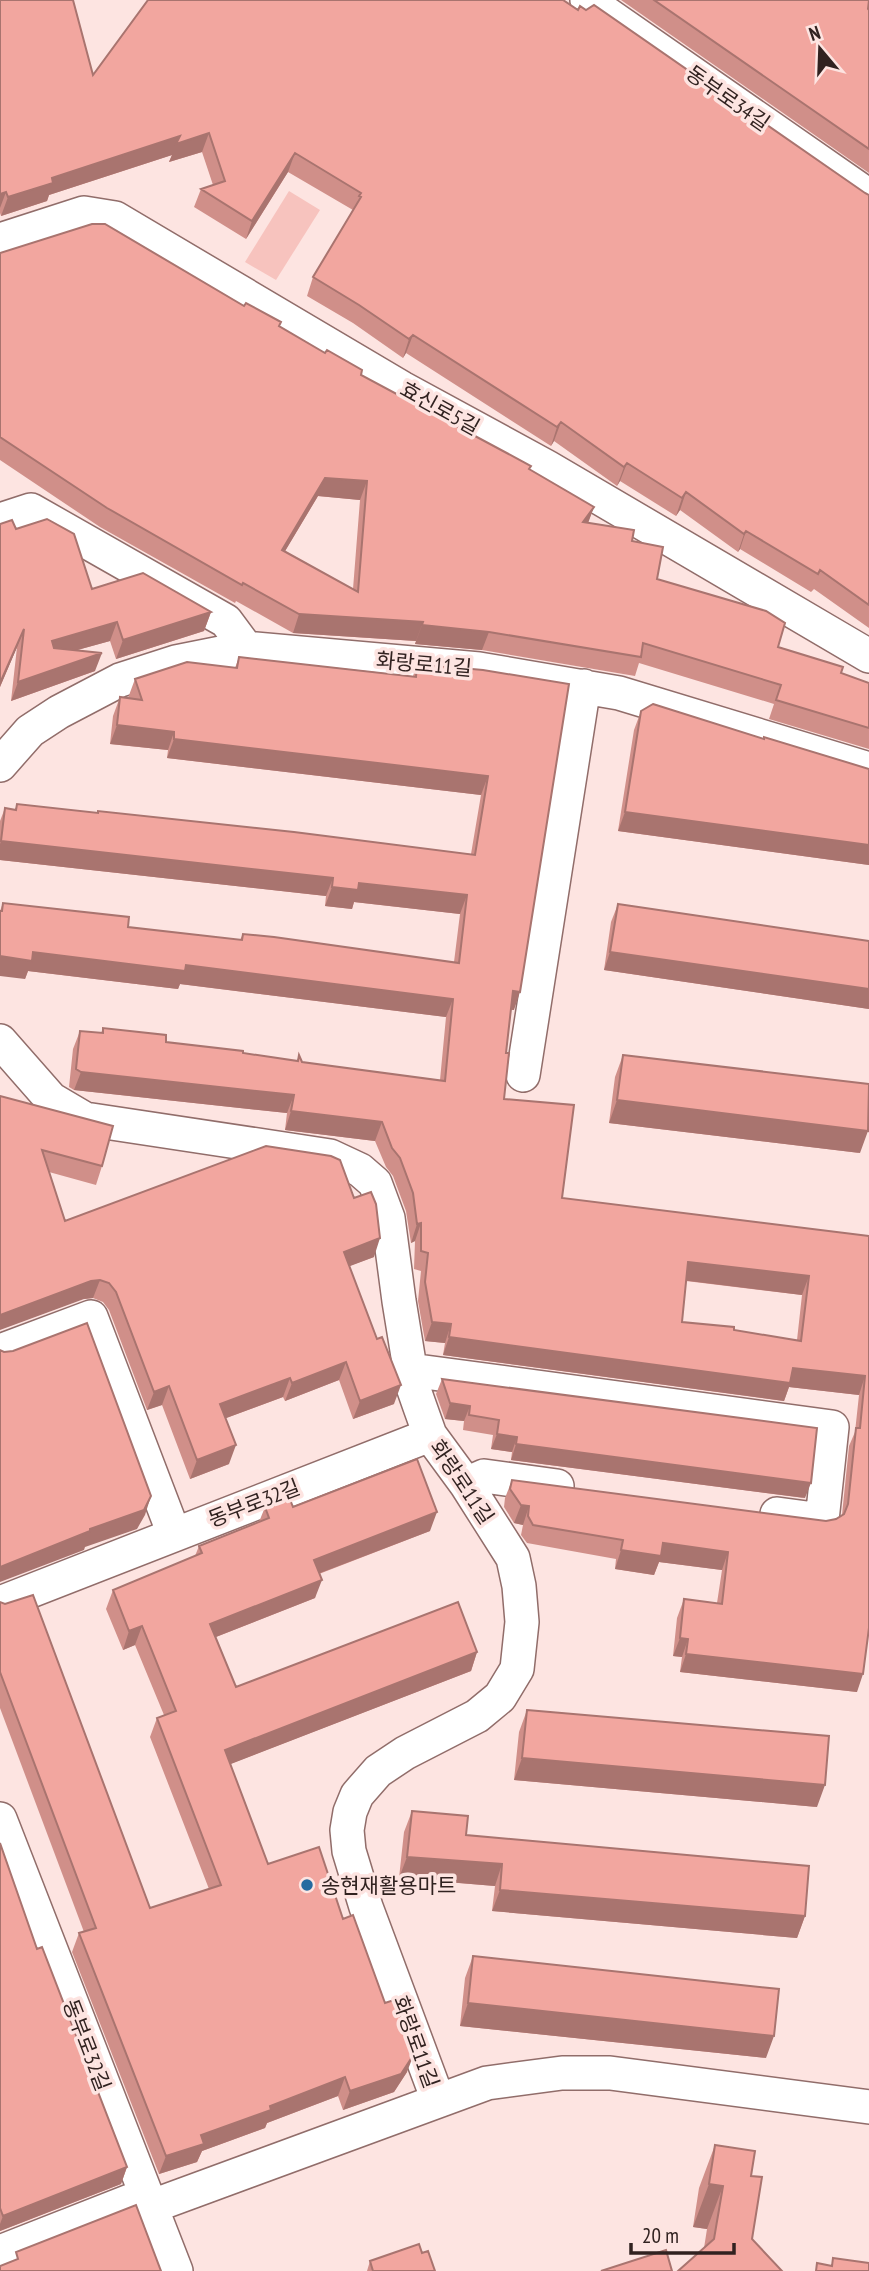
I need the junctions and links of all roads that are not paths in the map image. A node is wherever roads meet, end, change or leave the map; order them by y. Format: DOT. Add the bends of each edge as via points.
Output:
graph roads {
  1 [pos="587,0"];
  2 [pos="869,196"];
  3 [pos="0,240"];
  4 [pos="0,520"];
  5 [pos="247,648"];
  6 [pos="869,656"];
  7 [pos="584,686"];
  8 [pos="0,765"];
  9 [pos="869,769"];
  10 [pos="0,1041"];
  11 [pos="523,1074"];
  12 [pos="0,1350"];
  13 [pos="410,1370"];
  14 [pos="430,1435"];
  15 [pos="466,1484"];
  16 [pos="592,1490"];
  17 [pos="741,1510"];
  18 [pos="174,1534"];
  19 [pos="0,1603"];
  20 [pos="0,1819"];
  21 [pos="438,2100"];
  22 [pos="869,2107"];
  23 [pos="148,2201"];
  24 [pos="0,2252"];
  25 [pos="177,2271"];
  1 -- 2 [label="street, 동부로34길"];
  3 -- 6 [label="street, 효신로5길" via="84,214 115,218"];
  4 -- 5 [label="street" via="31,510 226,621"];
  5 -- 7 [label="street, 화랑로11길" via="479,669"];
  5 -- 8 [label="street, 화랑로11길" via="176,662 120,680 30,731"];
  7 -- 9 [label="street, 화랑로11길" via="619,692"];
  7 -- 11 [label="street"];
  10 -- 13 [label="street, 화랑로11길" via="51,1099 85,1119 330,1156 360,1170 375,1184 388,1218"];
  12 -- 18 [label="street" via="91,1317"];
  13 -- 14 [label="street, 화랑로11길"];
  13 -- 17 [label="street" via="832,1426 821,1520"];
  14 -- 15 [label="street, 화랑로11길"];
  14 -- 18 [label="street, 동부로32길"];
  15 -- 16 [label="street" via="484,1476"];
  15 -- 21 [label="street, 화랑로11길" via="513,1558 522,1622 517,1669 500,1698 477,1716 378,1771 357,1795 347,1830 366,1907"];
  18 -- 19 [label="street, 동부로32길"];
  20 -- 23 [label="street, 동부로32길"];
  21 -- 22 [label="street, 화랑로11길" via="487,2083 562,2073 610,2073"];
  21 -- 23 [label="street, 화랑로11길"];
  23 -- 24 [label="street, 화랑로11길"];
  23 -- 25 [label="street, 동부로32길"];
}
